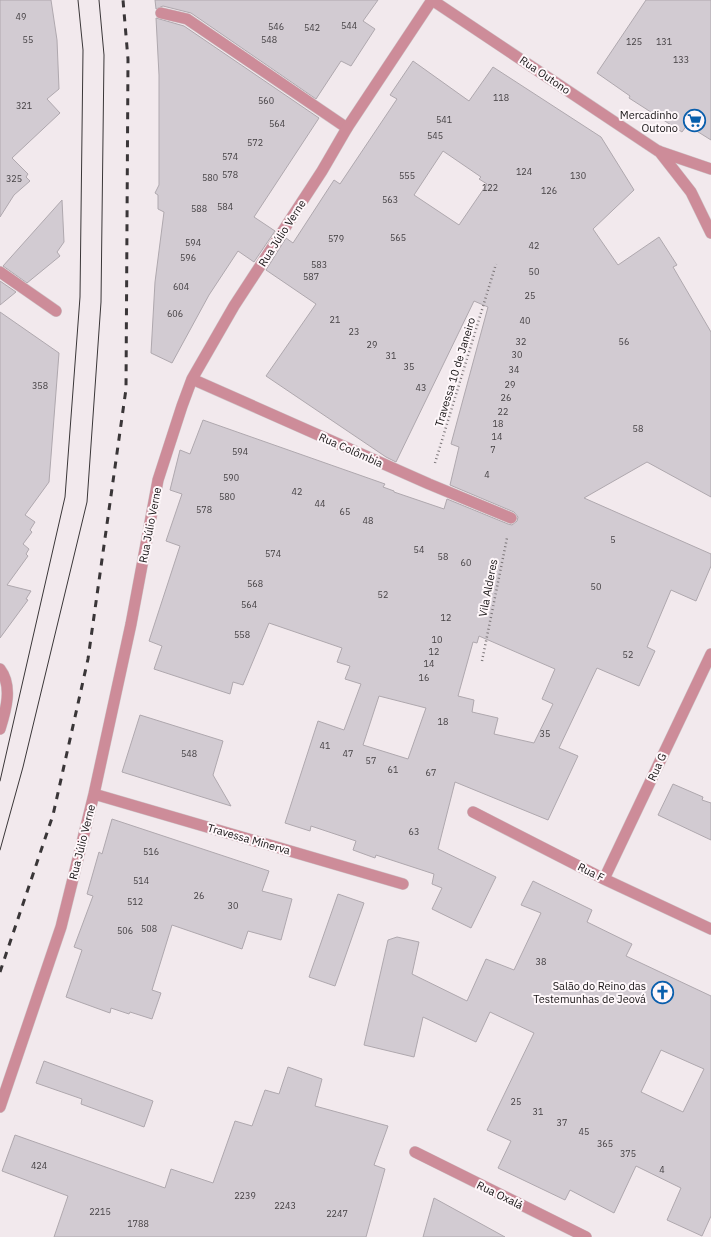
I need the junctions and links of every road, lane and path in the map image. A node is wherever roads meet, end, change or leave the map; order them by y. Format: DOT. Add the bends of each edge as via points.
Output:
graph roads {
  1 [pos="432,0"];
  2 [pos="161,13"];
  3 [pos="347,128"];
  4 [pos="658,151"];
  5 [pos="711,169"];
  6 [pos="711,233"];
  7 [pos="496,264"];
  8 [pos="0,272"];
  9 [pos="56,311"];
  10 [pos="192,379"];
  11 [pos="429,484"];
  12 [pos="511,518"];
  13 [pos="711,654"];
  14 [pos="482,661"];
  15 [pos="0,669"];
  16 [pos="0,730"];
  17 [pos="94,794"];
  18 [pos="473,812"];
  19 [pos="604,879"];
  20 [pos="403,884"];
  21 [pos="711,929"];
  22 [pos="0,1107"];
  23 [pos="415,1152"];
  24 [pos="586,1237"];
  1 -- 3 [label="street, Rua Júlio Verne"];
  1 -- 4 [label="street, Rua Outono"];
  2 -- 3 [label="street" via="187,19"];
  3 -- 10 [label="street, Rua Júlio Verne" via="234,306"];
  4 -- 5 [label="street"];
  4 -- 6 [label="street" via="691,192"];
  7 -- 11 [label="path, Travessa 10 de Janeiro"];
  8 -- 9 [label="street"];
  10 -- 11 [label="street, Rua Colômbia"];
  10 -- 17 [label="street, Rua Júlio Verne" via="158,480 131,624"];
  11 -- 12 [label="street, Rua Colômbia"];
  12 -- 14 [label="path, Vila Alderes"];
  13 -- 19 [label="street, Rua G"];
  15 -- 16 [label="street" via="8,681 8,694"];
  17 -- 20 [label="street, Travessa Minerva"];
  17 -- 22 [label="street, Rua Júlio Verne" via="61,927"];
  18 -- 19 [label="street, Rua F"];
  19 -- 21 [label="street, Rua F"];
  23 -- 24 [label="street, Rua Oxalá"];
}
